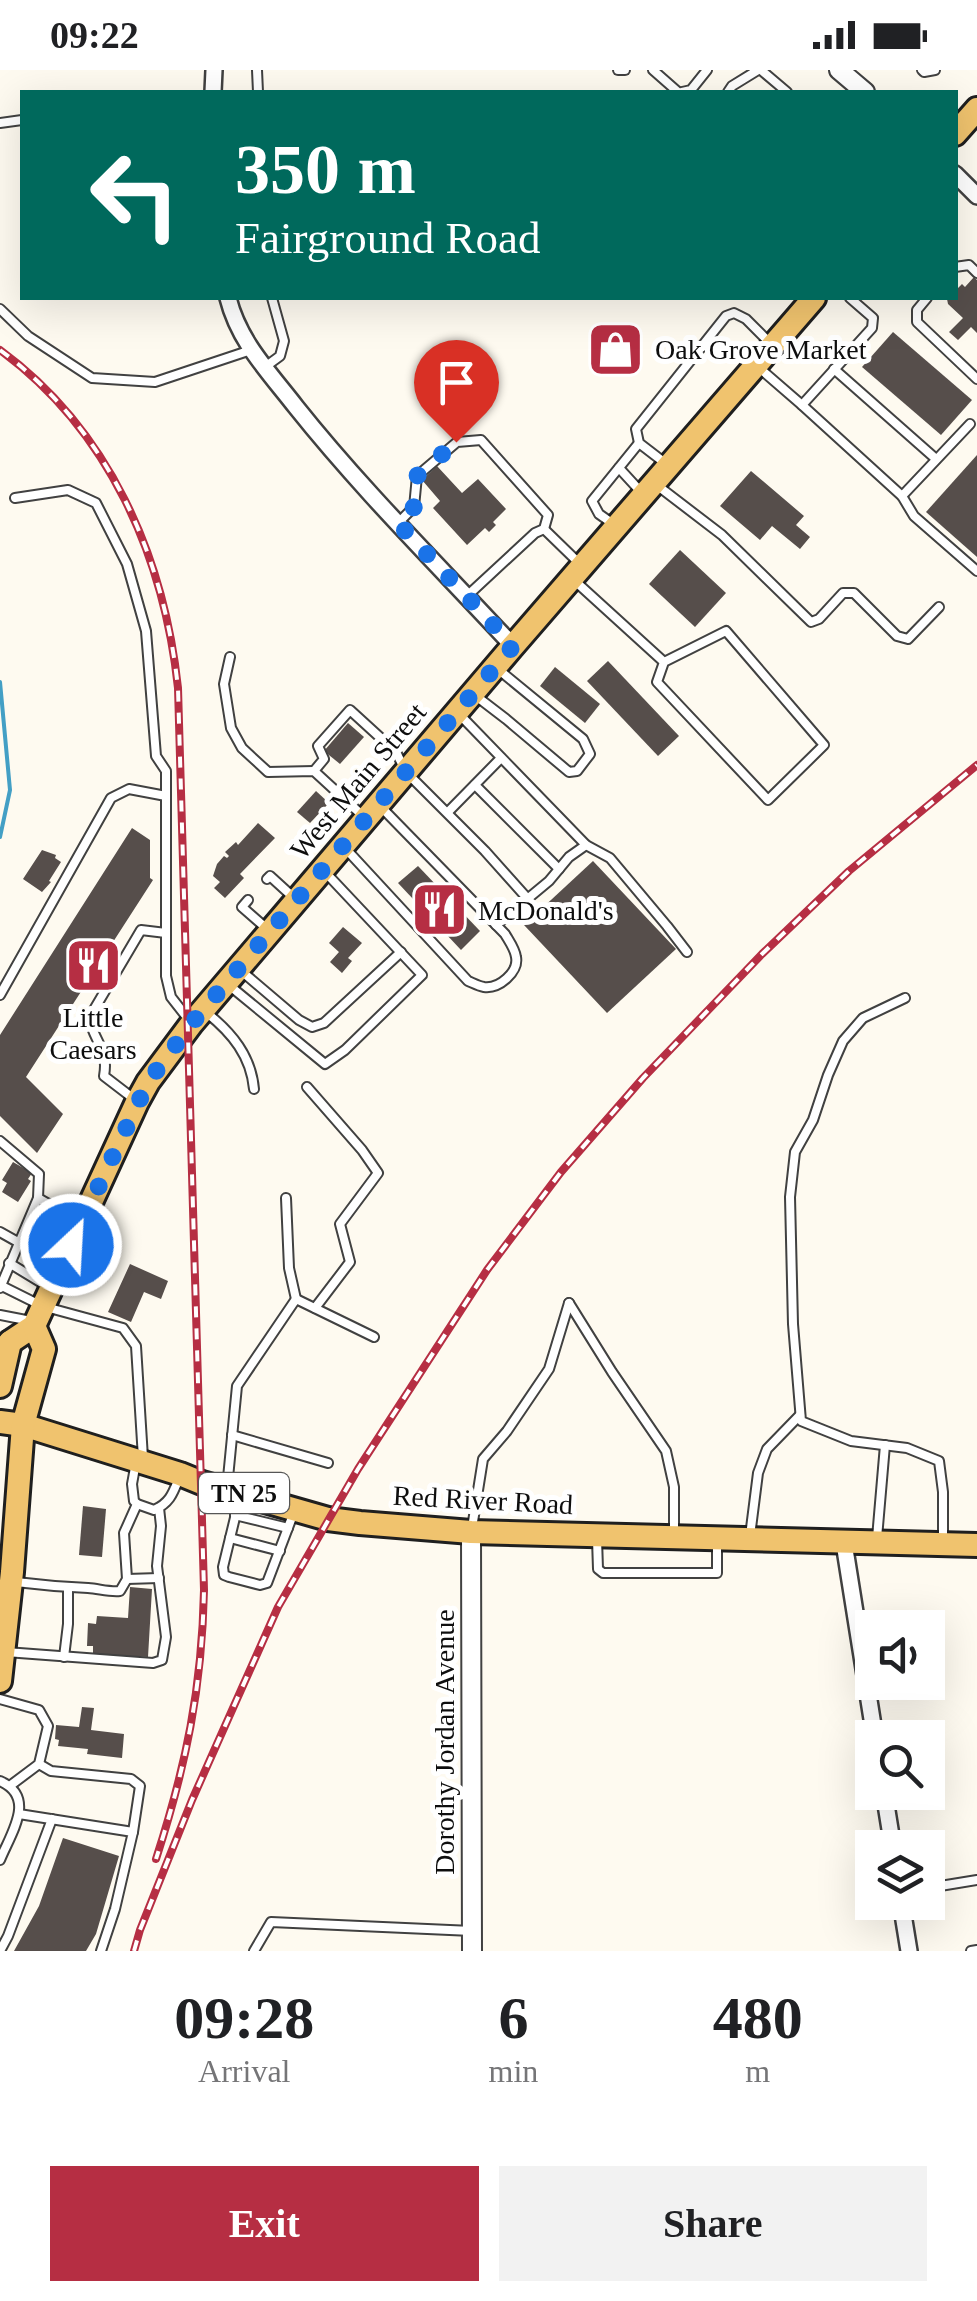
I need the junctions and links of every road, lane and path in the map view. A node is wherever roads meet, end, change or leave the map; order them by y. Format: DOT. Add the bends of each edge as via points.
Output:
graph roads {
  1 [pos="652,70"];
  2 [pos="707,70"];
  3 [pos="760,70"];
  4 [pos="839,70"];
  5 [pos="922,70"];
  6 [pos="935,70"];
  7 [pos="677,90"];
  8 [pos="691,90"];
  9 [pos="729,90"];
  10 [pos="785,90"];
  11 [pos="863,90"];
  12 [pos="977,108"];
  13 [pos="958,130"];
  14 [pos="958,177"];
  15 [pos="977,196"];
  16 [pos="229,300"];
  17 [pos="273,300"];
  18 [pos="812,300"];
  19 [pos="852,300"];
  20 [pos="924,300"];
  21 [pos="0,309"];
  22 [pos="772,346"];
  23 [pos="250,350"];
  24 [pos="756,365"];
  25 [pos="265,368"];
  26 [pos="834,369"];
  27 [pos="976,379"];
  28 [pos="802,406"];
  29 [pos="970,424"];
  30 [pos="640,442"];
  31 [pos="936,460"];
  32 [pos="619,468"];
  33 [pos="655,481"];
  34 [pos="902,496"];
  35 [pos="15,498"];
  36 [pos="398,523"];
  37 [pos="616,526"];
  38 [pos="544,529"];
  39 [pos="977,571"];
  40 [pos="577,572"];
  41 [pos="467,596"];
  42 [pos="939,606"];
  43 [pos="513,646"];
  44 [pos="230,657"];
  45 [pos="664,662"];
  46 [pos="495,667"];
  47 [pos="465,703"];
  48 [pos="501,758"];
  49 [pos="314,771"];
  50 [pos="406,772"];
  51 [pos="475,785"];
  52 [pos="166,796"];
  53 [pos="372,812"];
  54 [pos="448,812"];
  55 [pos="586,845"];
  56 [pos="343,846"];
  57 [pos="559,869"];
  58 [pos="323,870"];
  59 [pos="267,879"];
  60 [pos="527,898"];
  61 [pos="248,900"];
  62 [pos="297,900"];
  63 [pos="496,925"];
  64 [pos="270,932"];
  65 [pos="166,933"];
  66 [pos="400,952"];
  67 [pos="686,952"];
  68 [pos="232,976"];
  69 [pos="0,995"];
  70 [pos="905,998"];
  71 [pos="198,1017"];
  72 [pos="307,1086"];
  73 [pos="254,1089"];
  74 [pos="137,1102"];
  75 [pos="0,1141"];
  76 [pos="38,1198"];
  77 [pos="286,1198"];
  78 [pos="82,1223"];
  79 [pos="0,1232"];
  80 [pos="18,1242"];
  81 [pos="9,1263"];
  82 [pos="0,1286"];
  83 [pos="296,1299"];
  84 [pos="45,1302"];
  85 [pos="316,1308"];
  86 [pos="0,1315"];
  87 [pos="374,1337"];
  88 [pos="5,1348"];
  89 [pos="0,1386"];
  90 [pos="800,1414"];
  91 [pos="12,1423"];
  92 [pos="232,1436"];
  93 [pos="885,1445"];
  94 [pos="140,1461"];
  95 [pos="328,1463"];
  96 [pos="180,1474"];
  97 [pos="234,1498"];
  98 [pos="137,1504"];
  99 [pos="159,1508"];
  100 [pos="292,1519"];
  101 [pos="471,1532"];
  102 [pos="597,1536"];
  103 [pos="230,1538"];
  104 [pos="674,1538"];
  105 [pos="718,1539"];
  106 [pos="749,1540"];
  107 [pos="844,1543"];
  108 [pos="877,1543"];
  109 [pos="944,1543"];
  110 [pos="977,1544"];
  111 [pos="280,1551"];
  112 [pos="159,1578"];
  113 [pos="127,1579"];
  114 [pos="11,1581"];
  115 [pos="68,1588"];
  116 [pos="4,1652"];
  117 [pos="64,1657"];
  118 [pos="0,1681"];
  119 [pos="0,1699"];
  120 [pos="872,1720"];
  121 [pos="39,1764"];
  122 [pos="0,1780"];
  123 [pos="12,1786"];
  124 [pos="19,1814"];
  125 [pos="52,1819"];
  126 [pos="133,1832"];
  127 [pos="0,1860"];
  128 [pos="977,1880"];
  129 [pos="945,1885"];
  130 [pos="904,1920"];
  131 [pos="472,1931"];
  132 [pos="0,1950"];
  133 [pos="101,1951"];
  134 [pos="254,1951"];
  135 [pos="472,1951"];
  136 [pos="909,1951"];
  1 -- 7 [label="lane"];
  2 -- 8 [label="lane"];
  3 -- 9 [label="lane"];
  3 -- 10 [label="lane"];
  4 -- 11 [label="street"];
  5 -- 6 [label="lane"];
  12 -- 13 [label="main road"];
  14 -- 15 [label="street"];
  16 -- 23 [label="street"];
  17 -- 25 [label="lane" via="284,341 280,356"];
  18 -- 22 [label="main road, West Main Street"];
  19 -- 26 [label="lane" via="873,318 872,328"];
  20 -- 27 [label="lane" via="917,322"];
  21 -- 23 [label="lane" via="92,378 155,382"];
  22 -- 24 [label="main road, West Main Street"];
  22 -- 30 [label="lane" via="746,319 726,316 636,429"];
  23 -- 25 [label="street"];
  24 -- 28 [label="lane"];
  24 -- 33 [label="main road, West Main Street"];
  25 -- 36 [label="street"];
  26 -- 28 [label="lane"];
  26 -- 31 [label="lane"];
  28 -- 34 [label="lane"];
  29 -- 31 [label="lane"];
  30 -- 32 [label="lane"];
  30 -- 33 [label="lane"];
  31 -- 34 [label="lane"];
  32 -- 33 [label="lane"];
  32 -- 37 [label="lane" via="592,502"];
  33 -- 37 [label="main road, West Main Street"];
  33 -- 42 [label="lane" via="811,622 843,593 854,592 908,639"];
  34 -- 39 [label="lane" via="914,516"];
  35 -- 52 [label="lane" via="68,490 96,503 127,564 146,631 156,756 166,771"];
  36 -- 38 [label="lane" via="414,507 417,476 456,442 481,440 548,514"];
  36 -- 41 [label="street"];
  37 -- 40 [label="main road, West Main Street"];
  38 -- 40 [label="lane"];
  38 -- 41 [label="lane"];
  40 -- 43 [label="main road, West Main Street"];
  40 -- 45 [label="lane"];
  41 -- 43 [label="street"];
  43 -- 46 [label="main road, West Main Street"];
  44 -- 49 [label="lane" via="224,684 230,728 242,748 268,772"];
  45 -- 45 [label="lane" via="726,631 824,745 768,800 657,682"];
  46 -- 47 [label="main road, West Main Street"];
  46 -- 47 [label="lane" via="583,739 590,754 578,771 568,772 506,718"];
  47 -- 48 [label="lane"];
  47 -- 50 [label="main road, West Main Street"];
  48 -- 51 [label="lane"];
  48 -- 55 [label="lane"];
  49 -- 50 [label="lane" via="324,759 318,746 350,710 396,752"];
  49 -- 53 [label="lane"];
  50 -- 53 [label="main road, West Main Street"];
  50 -- 54 [label="lane"];
  51 -- 54 [label="lane"];
  51 -- 57 [label="lane"];
  52 -- 65 [label="lane"];
  52 -- 69 [label="lane" via="129,789 112,798"];
  53 -- 56 [label="main road, West Main Street"];
  53 -- 63 [label="lane"];
  54 -- 60 [label="lane"];
  55 -- 57 [label="lane"];
  55 -- 67 [label="lane" via="610,858"];
  56 -- 58 [label="main road, West Main Street"];
  56 -- 63 [label="lane" via="468,980 484,987 499,984 517,964"];
  57 -- 60 [label="lane"];
  58 -- 62 [label="main road, West Main Street"];
  58 -- 66 [label="lane"];
  59 -- 62 [label="lane"];
  60 -- 63 [label="lane"];
  61 -- 64 [label="lane" via="242,907"];
  62 -- 64 [label="main road, West Main Street"];
  64 -- 68 [label="main road, West Main Street"];
  65 -- 71 [label="lane" via="170,998"];
  65 -- 74 [label="lane" via="140,930 88,1018 107,1061 104,1076"];
  66 -- 68 [label="lane" via="312,1027"];
  66 -- 68 [label="lane" via="422,975 325,1064"];
  68 -- 71 [label="main road, West Main Street"];
  70 -- 90 [label="lane" via="864,1018 843,1041 795,1152 790,1196"];
  71 -- 73 [label="lane" via="223,1026 242,1050"];
  71 -- 74 [label="main road, West Main Street"];
  72 -- 85 [label="lane" via="378,1173 340,1224 350,1262"];
  74 -- 78 [label="main road, West Main Street"];
  75 -- 76 [label="lane" via="39,1174"];
  76 -- 78 [label="lane"];
  76 -- 80 [label="lane"];
  77 -- 83 [label="lane"];
  78 -- 84 [label="main road, West Main Street"];
  79 -- 80 [label="lane"];
  80 -- 81 [label="lane"];
  80 -- 84 [label="lane"];
  81 -- 82 [label="lane"];
  81 -- 84 [label="lane"];
  82 -- 84 [label="lane"];
  83 -- 85 [label="lane"];
  83 -- 92 [label="lane" via="237,1386"];
  84 -- 86 [label="lane"];
  84 -- 88 [label="main road"];
  84 -- 91 [label="main road" via="44,1349"];
  84 -- 94 [label="lane" via="123,1328 136,1346"];
  85 -- 87 [label="lane"];
  88 -- 89 [label="main road"];
  90 -- 93 [label="lane" via="851,1441"];
  90 -- 106 [label="lane" via="767,1449"];
  91 -- 94 [label="main road, Red River Road / TN 25"];
  91 -- 114 [label="main road"];
  92 -- 95 [label="lane"];
  92 -- 97 [label="lane"];
  93 -- 108 [label="lane"];
  93 -- 109 [label="lane" via="939,1461"];
  94 -- 96 [label="main road, Red River Road / TN 25"];
  94 -- 98 [label="lane" via="132,1484"];
  96 -- 97 [label="main road, Red River Road / TN 25"];
  96 -- 99 [label="lane"];
  97 -- 100 [label="main road, Red River Road / TN 25"];
  97 -- 103 [label="lane"];
  98 -- 99 [label="lane"];
  98 -- 113 [label="lane" via="124,1532"];
  99 -- 112 [label="lane"];
  100 -- 101 [label="main road, Red River Road / TN 25"];
  100 -- 111 [label="lane"];
  101 -- 102 [label="main road, Red River Road / TN 25"];
  101 -- 104 [label="lane" via="484,1459 549,1369 570,1304 666,1451"];
  101 -- 131 [label="street, Dorothy Jordan Avenue"];
  102 -- 104 [label="main road, Red River Road / TN 25"];
  102 -- 105 [label="lane" via="603,1573 717,1574"];
  103 -- 111 [label="lane"];
  103 -- 111 [label="lane" via="223,1572 228,1577 264,1585"];
  104 -- 105 [label="main road, Red River Road / TN 25"];
  105 -- 106 [label="main road, Red River Road / TN 25"];
  106 -- 107 [label="main road, Red River Road / TN 25"];
  107 -- 108 [label="main road, Red River Road / TN 25"];
  107 -- 120 [label="street"];
  108 -- 109 [label="main road, Red River Road / TN 25"];
  109 -- 110 [label="main road, Red River Road / TN 25"];
  112 -- 113 [label="lane"];
  112 -- 117 [label="lane" via="162,1660"];
  113 -- 115 [label="lane" via="110,1592"];
  114 -- 115 [label="lane"];
  114 -- 116 [label="main road"];
  115 -- 117 [label="lane"];
  116 -- 117 [label="lane"];
  116 -- 118 [label="main road"];
  119 -- 121 [label="lane" via="40,1710 48,1726"];
  121 -- 123 [label="lane"];
  121 -- 126 [label="lane" via="50,1771 131,1779 140,1786"];
  122 -- 123 [label="lane"];
  123 -- 124 [label="lane"];
  124 -- 125 [label="lane"];
  124 -- 127 [label="lane"];
  125 -- 126 [label="lane"];
  125 -- 132 [label="lane"];
  126 -- 133 [label="lane"];
  128 -- 129 [label="lane"];
  130 -- 136 [label="street"];
  131 -- 134 [label="lane" via="272,1922"];
  131 -- 135 [label="street, Dorothy Jordan Avenue"];
}
